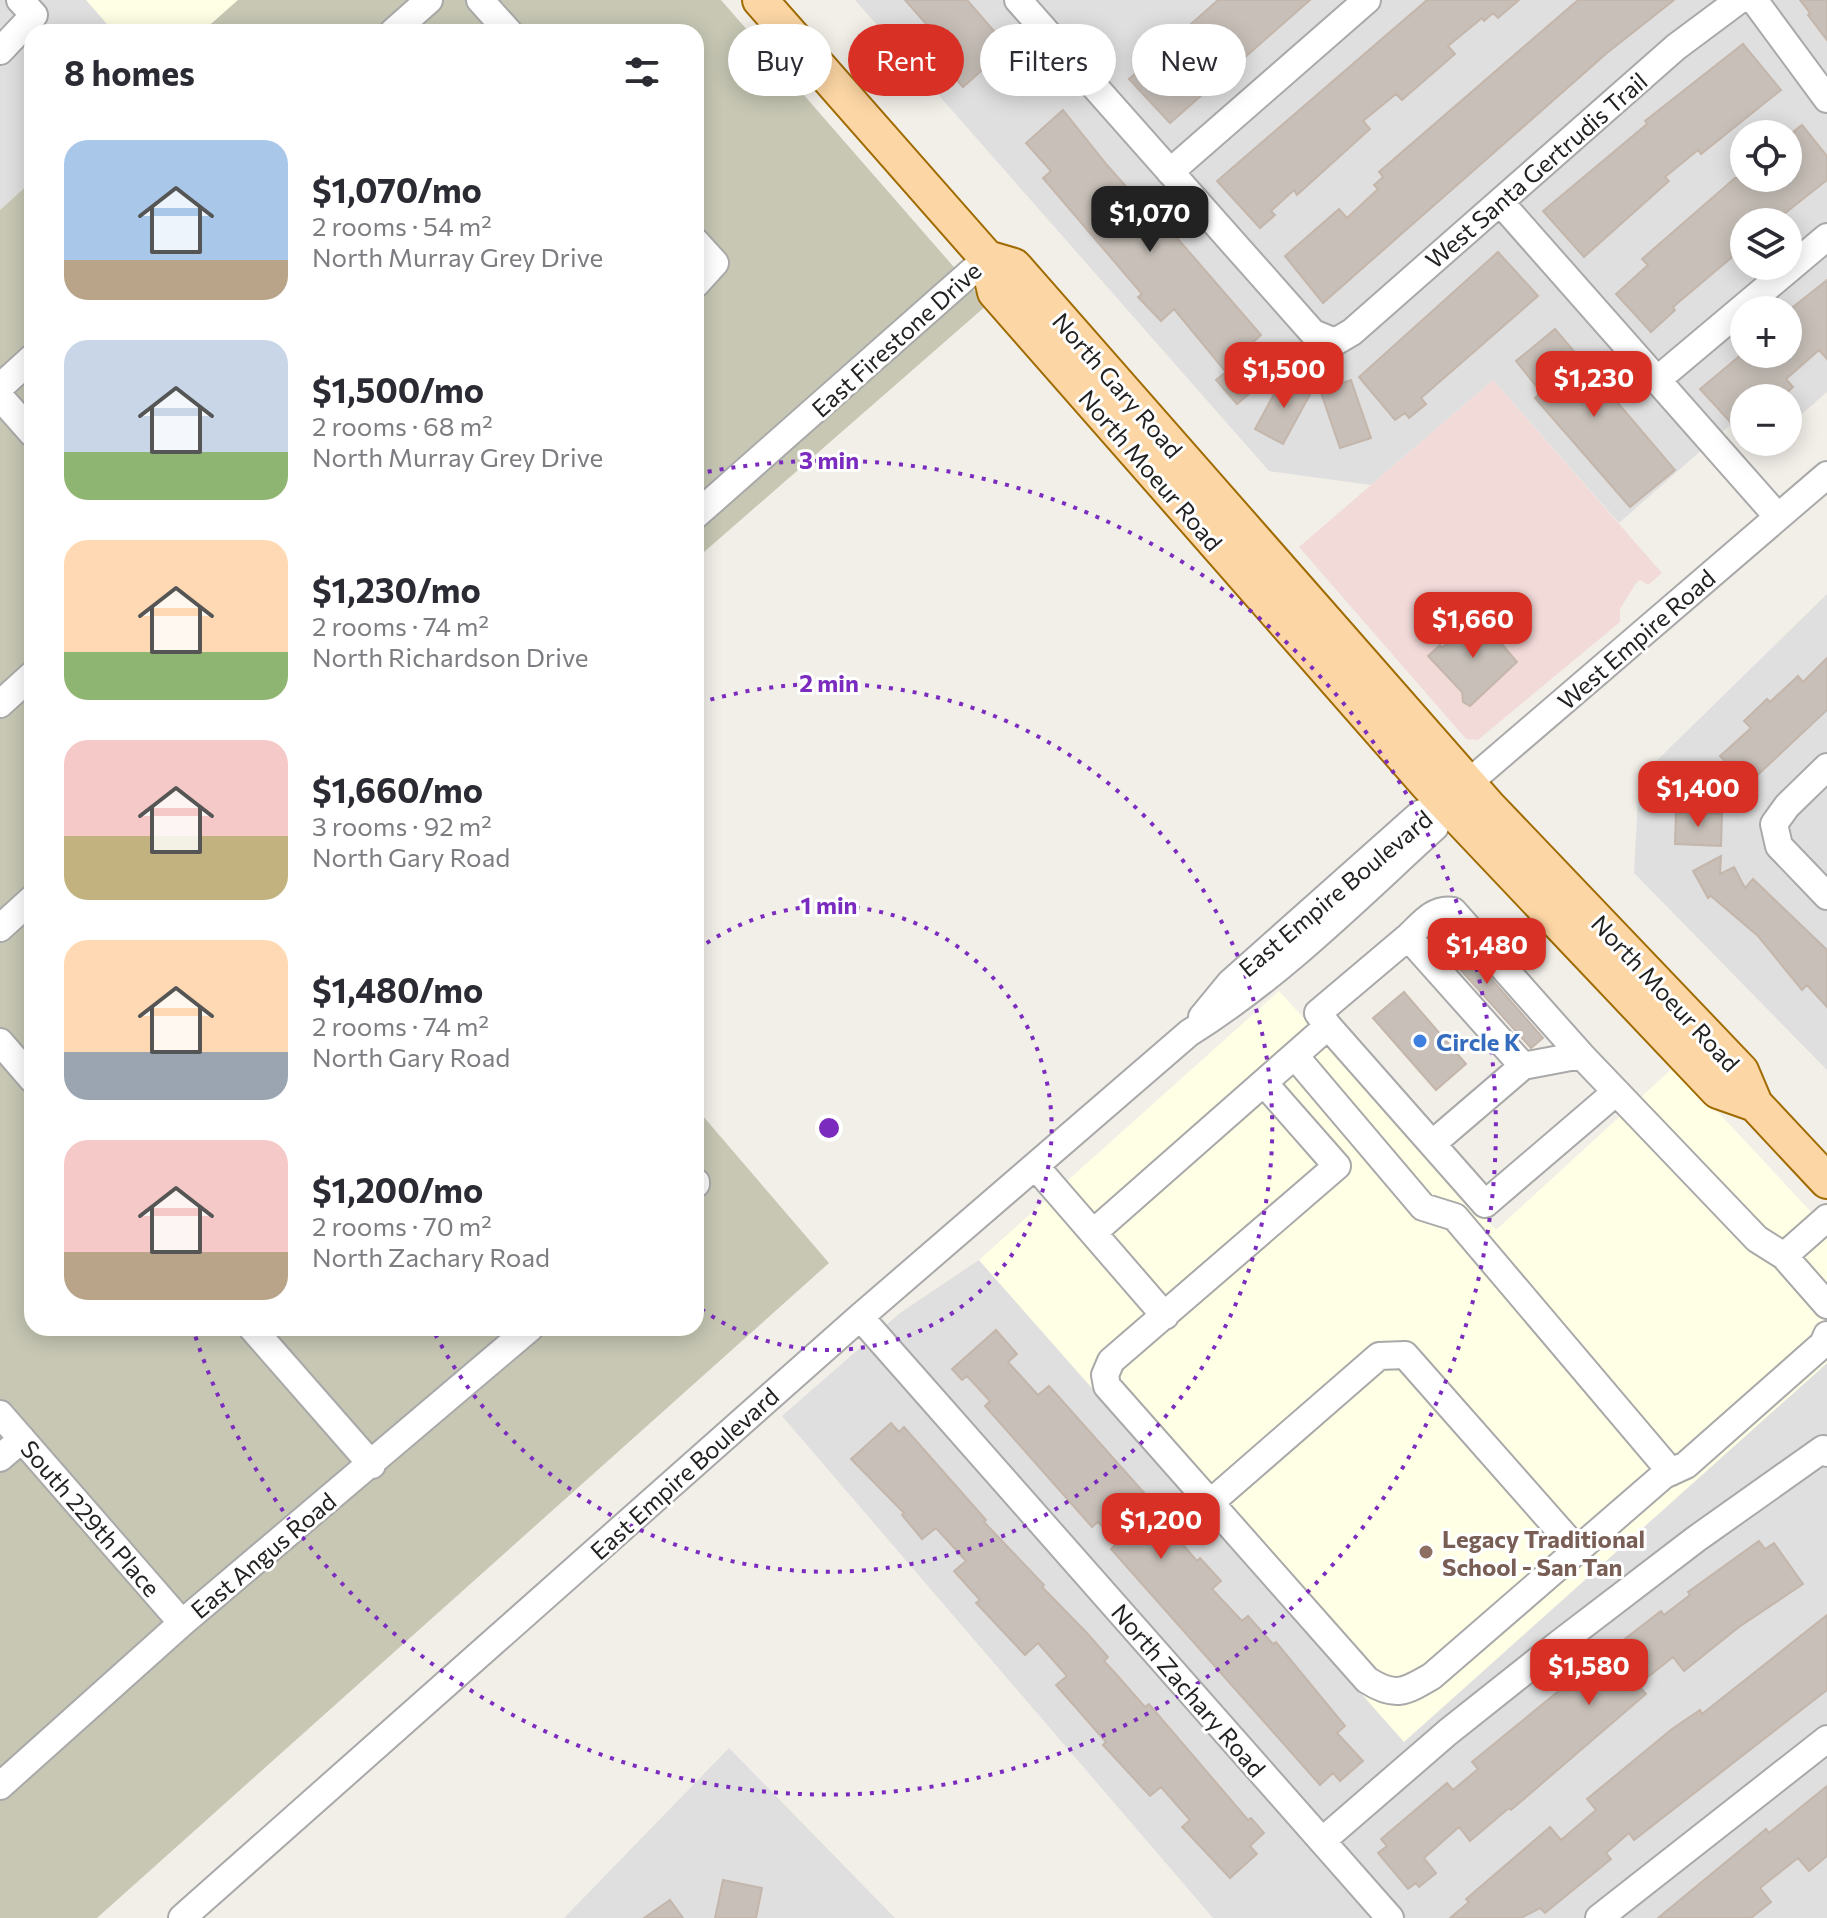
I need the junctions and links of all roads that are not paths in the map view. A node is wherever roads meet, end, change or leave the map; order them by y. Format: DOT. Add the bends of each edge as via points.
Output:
graph roads {
  1 [pos="429,0"];
  2 [pos="480,0"];
  3 [pos="760,0"];
  4 [pos="1018,0"];
  5 [pos="1367,0"];
  6 [pos="1739,0"];
  7 [pos="1754,0"];
  8 [pos="27,8"];
  9 [pos="402,24"];
  10 [pos="502,24"];
  11 [pos="0,51"];
  12 [pos="1827,99"];
  13 [pos="1170,172"];
  14 [pos="1500,202"];
  15 [pos="1827,237"];
  16 [pos="704,251"];
  17 [pos="987,258"];
  18 [pos="704,275"];
  19 [pos="24,365"];
  20 [pos="1657,380"];
  21 [pos="0,387"];
  22 [pos="0,397"];
  23 [pos="24,424"];
  24 [pos="1827,475"];
  25 [pos="704,508"];
  26 [pos="1778,517"];
  27 [pos="1330,675"];
  28 [pos="24,682"];
  29 [pos="0,704"];
  30 [pos="1827,767"];
  31 [pos="1456,793"];
  32 [pos="1827,896"];
  33 [pos="24,906"];
  34 [pos="0,928"];
  35 [pos="1408,937"];
  36 [pos="1328,1026"];
  37 [pos="0,1042"];
  38 [pos="1581,1055"];
  39 [pos="1295,1056"];
  40 [pos="1523,1066"];
  41 [pos="24,1070"];
  42 [pos="1264,1083"];
  43 [pos="1616,1092"];
  44 [pos="1432,1144"];
  45 [pos="1036,1167"];
  46 [pos="1827,1181"];
  47 [pos="1827,1218"];
  48 [pos="1094,1232"];
  49 [pos="1784,1256"];
  50 [pos="1827,1305"];
  51 [pos="1165,1316"];
  52 [pos="860,1317"];
  53 [pos="1827,1335"];
  54 [pos="259,1336"];
  55 [pos="521,1336"];
  56 [pos="0,1414"];
  57 [pos="22,1439"];
  58 [pos="1825,1451"];
  59 [pos="0,1458"];
  60 [pos="372,1465"];
  61 [pos="1671,1472"];
  62 [pos="1210,1503"];
  63 [pos="1577,1550"];
  64 [pos="182,1623"];
  65 [pos="1827,1739"];
  66 [pos="0,1786"];
  67 [pos="1322,1841"];
  68 [pos="182,1918"];
  69 [pos="1390,1918"];
  70 [pos="1599,1918"];
  1 -- 9 [label="street"];
  2 -- 10 [label="street"];
  3 -- 17 [label="main road, North Gary Road"];
  4 -- 13 [label="street"];
  5 -- 13 [label="street"];
  6 -- 14 [label="street, West Santa Gertrudis Trail" via="1676,47"];
  7 -- 12 [label="street"];
  8 -- 11 [label="street"];
  13 -- 14 [label="street, West Santa Gertrudis Trail" via="1313,333 1335,342"];
  14 -- 20 [label="street"];
  15 -- 20 [label="street"];
  16 -- 18 [label="street" via="715,263"];
  17 -- 25 [label="street, East Firestone Drive"];
  17 -- 27 [label="main road, North Moeur Road" via="995,292"];
  17 -- 31 [label="main road, North Gary Road" via="1014,266"];
  19 -- 21 [label="street"];
  20 -- 26 [label="street"];
  22 -- 23 [label="street"];
  24 -- 26 [label="street, West Empire Road"];
  26 -- 31 [label="street, West Empire Road"];
  27 -- 31 [label="main road, North Gary Road"];
  28 -- 29 [label="street"];
  30 -- 32 [label="street" via="1774,824 1779,846"];
  31 -- 45 [label="street, East Empire Boulevard" via="1420,814 1230,983 1189,1033"];
  31 -- 46 [label="main road, North Gary Road" via="1718,1091 1755,1104"];
  33 -- 34 [label="street"];
  35 -- 36 [label="street" via="1318,1013"];
  35 -- 38 [label="street" via="1434,914 1453,911"];
  35 -- 40 [label="street"];
  36 -- 39 [label="street"];
  36 -- 44 [label="street"];
  37 -- 41 [label="street"];
  38 -- 40 [label="street"];
  38 -- 43 [label="street"];
  39 -- 42 [label="street"];
  39 -- 61 [label="street" via="1423,1207 1455,1217"];
  40 -- 44 [label="street"];
  42 -- 48 [label="street"];
  42 -- 51 [label="street" via="1337,1166"];
  43 -- 44 [label="street" via="1485,1204"];
  43 -- 49 [label="street" via="1757,1239"];
  45 -- 48 [label="street"];
  45 -- 52 [label="street, East Empire Boulevard"];
  47 -- 49 [label="street"];
  48 -- 51 [label="street"];
  49 -- 50 [label="street"];
  51 -- 62 [label="street" via="1111,1361 1107,1386"];
  52 -- 67 [label="street, North Zachary Road"];
  52 -- 68 [label="street, East Empire Boulevard"];
  53 -- 61 [label="street" via="1686,1465"];
  54 -- 60 [label="street"];
  55 -- 60 [label="street, East Angus Road"];
  56 -- 57 [label="street, South 229th Place"];
  57 -- 59 [label="street"];
  57 -- 64 [label="street, South 229th Place"];
  58 -- 67 [label="street" via="1696,1539 1548,1653"];
  60 -- 64 [label="street, East Angus Road"];
  61 -- 63 [label="street"];
  62 -- 63 [label="street" via="1367,1680 1386,1692 1409,1690 1432,1676"];
  62 -- 63 [label="street" via="1379,1356 1405,1355"];
  64 -- 66 [label="street, East Angus Road"];
  65 -- 70 [label="street"];
  67 -- 69 [label="street, North Zachary Road"];
}
